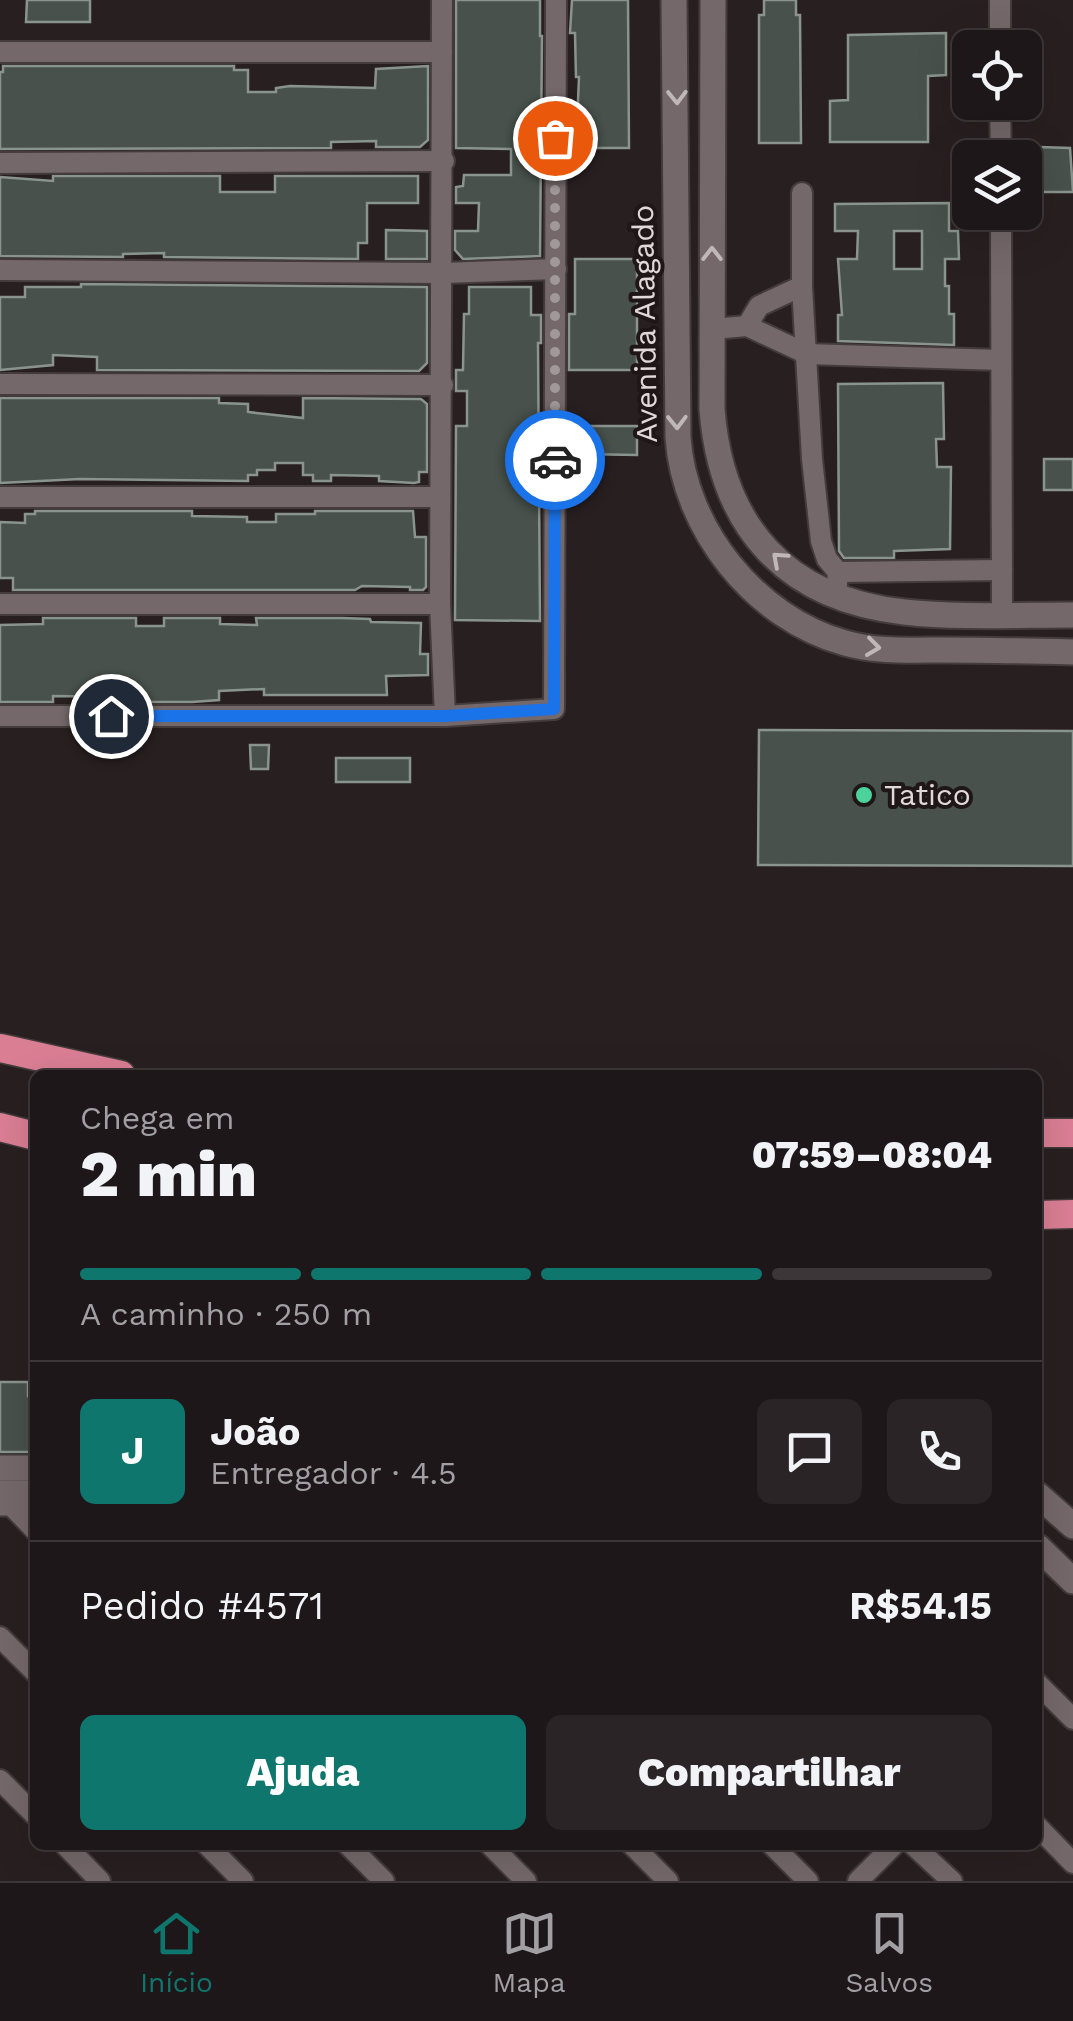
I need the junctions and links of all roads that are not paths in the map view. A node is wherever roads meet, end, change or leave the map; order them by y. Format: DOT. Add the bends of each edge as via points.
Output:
graph roads {
  1 [pos="442,0"];
  2 [pos="556,0"];
  3 [pos="674,0"];
  4 [pos="713,0"];
  5 [pos="1000,0"];
  6 [pos="1000,30"];
  7 [pos="0,52"];
  8 [pos="442,52"];
  9 [pos="444,161"];
  10 [pos="0,163"];
  11 [pos="802,193"];
  12 [pos="1001,230"];
  13 [pos="556,269"];
  14 [pos="0,270"];
  15 [pos="443,273"];
  16 [pos="802,286"];
  17 [pos="677,290"];
  18 [pos="712,325"];
  19 [pos="748,326"];
  20 [pos="807,354"];
  21 [pos="1002,360"];
  22 [pos="676,368"];
  23 [pos="0,384"];
  24 [pos="443,385"];
  25 [pos="0,497"];
  26 [pos="440,497"];
  27 [pos="1002,570"];
  28 [pos="837,584"];
  29 [pos="0,604"];
  30 [pos="440,604"];
  31 [pos="1002,615"];
  32 [pos="1073,615"];
  33 [pos="1073,652"];
  34 [pos="0,716"];
  35 [pos="445,716"];
  36 [pos="0,1048"];
  37 [pos="99,1070"];
  38 [pos="0,1127"];
  39 [pos="1073,1132"];
  40 [pos="1042,1133"];
  41 [pos="30,1135"];
  42 [pos="1073,1214"];
  43 [pos="1042,1215"];
  44 [pos="0,1468"];
  45 [pos="30,1468"];
  46 [pos="11,1499"];
  47 [pos="1042,1499"];
  48 [pos="30,1524"];
  49 [pos="1073,1526"];
  50 [pos="1042,1536"];
  51 [pos="1042,1551"];
  52 [pos="1073,1566"];
  53 [pos="1073,1582"];
  54 [pos="0,1636"];
  55 [pos="30,1667"];
  56 [pos="1042,1688"];
  57 [pos="1073,1719"];
  58 [pos="0,1780"];
  59 [pos="30,1810"];
  60 [pos="1042,1831"];
  61 [pos="69,1850"];
  62 [pos="212,1850"];
  63 [pos="353,1850"];
  64 [pos="495,1850"];
  65 [pos="637,1850"];
  66 [pos="777,1850"];
  67 [pos="889,1850"];
  68 [pos="919,1850"];
  69 [pos="1073,1862"];
  70 [pos="100,1881"];
  71 [pos="243,1881"];
  72 [pos="384,1881"];
  73 [pos="526,1881"];
  74 [pos="668,1881"];
  75 [pos="808,1881"];
  76 [pos="858,1881"];
  77 [pos="952,1881"];
  1 -- 8 [label="street"];
  2 -- 13 [label="street"];
  3 -- 17 [label="main road, Avenida Alagado, one-way"];
  18 -- 4 [label="main road, one-way"];
  5 -- 6 [label="street"];
  7 -- 8 [label="street"];
  8 -- 9 [label="street"];
  9 -- 10 [label="street"];
  9 -- 15 [label="street"];
  11 -- 16 [label="street"];
  12 -- 21 [label="street"];
  13 -- 15 [label="street"];
  13 -- 35 [label="street" via="554,709"];
  14 -- 15 [label="street"];
  15 -- 24 [label="street"];
  16 -- 19 [label="street" via="759,306"];
  16 -- 20 [label="street"];
  17 -- 18 [label="main road" via="687,320"];
  17 -- 22 [label="main road, Avenida Alagado"];
  18 -- 19 [label="street"];
  18 -- 22 [label="main road" via="686,338"];
  28 -- 18 [label="main road, one-way" via="786,566 732,502 715,442"];
  19 -- 20 [label="street"];
  20 -- 21 [label="street"];
  20 -- 28 [label="street" via="820,542"];
  21 -- 27 [label="street"];
  22 -- 33 [label="main road, Avenida Alagado, one-way" via="680,464 690,499 727,563 792,620 847,644 888,650"];
  23 -- 24 [label="street"];
  24 -- 26 [label="street"];
  25 -- 26 [label="street"];
  26 -- 30 [label="street"];
  27 -- 28 [label="street"];
  27 -- 31 [label="street"];
  28 -- 31 [label="main road" via="905,612"];
  29 -- 30 [label="street"];
  30 -- 35 [label="street"];
  31 -- 32 [label="main road"];
  34 -- 35 [label="street"];
  36 -- 37 [label="highway"];
  38 -- 41 [label="highway"];
  39 -- 40 [label="highway"];
  42 -- 43 [label="highway"];
  44 -- 45 [label="main road"];
  46 -- 48 [label="street"];
  47 -- 49 [label="main road"];
  50 -- 52 [label="street"];
  51 -- 53 [label="main road"];
  54 -- 55 [label="street"];
  56 -- 57 [label="street"];
  58 -- 59 [label="street"];
  60 -- 69 [label="street"];
  61 -- 70 [label="street"];
  62 -- 71 [label="street"];
  63 -- 72 [label="street"];
  64 -- 73 [label="street"];
  65 -- 74 [label="street"];
  66 -- 75 [label="street"];
  67 -- 76 [label="street"];
  68 -- 77 [label="street"];
}
